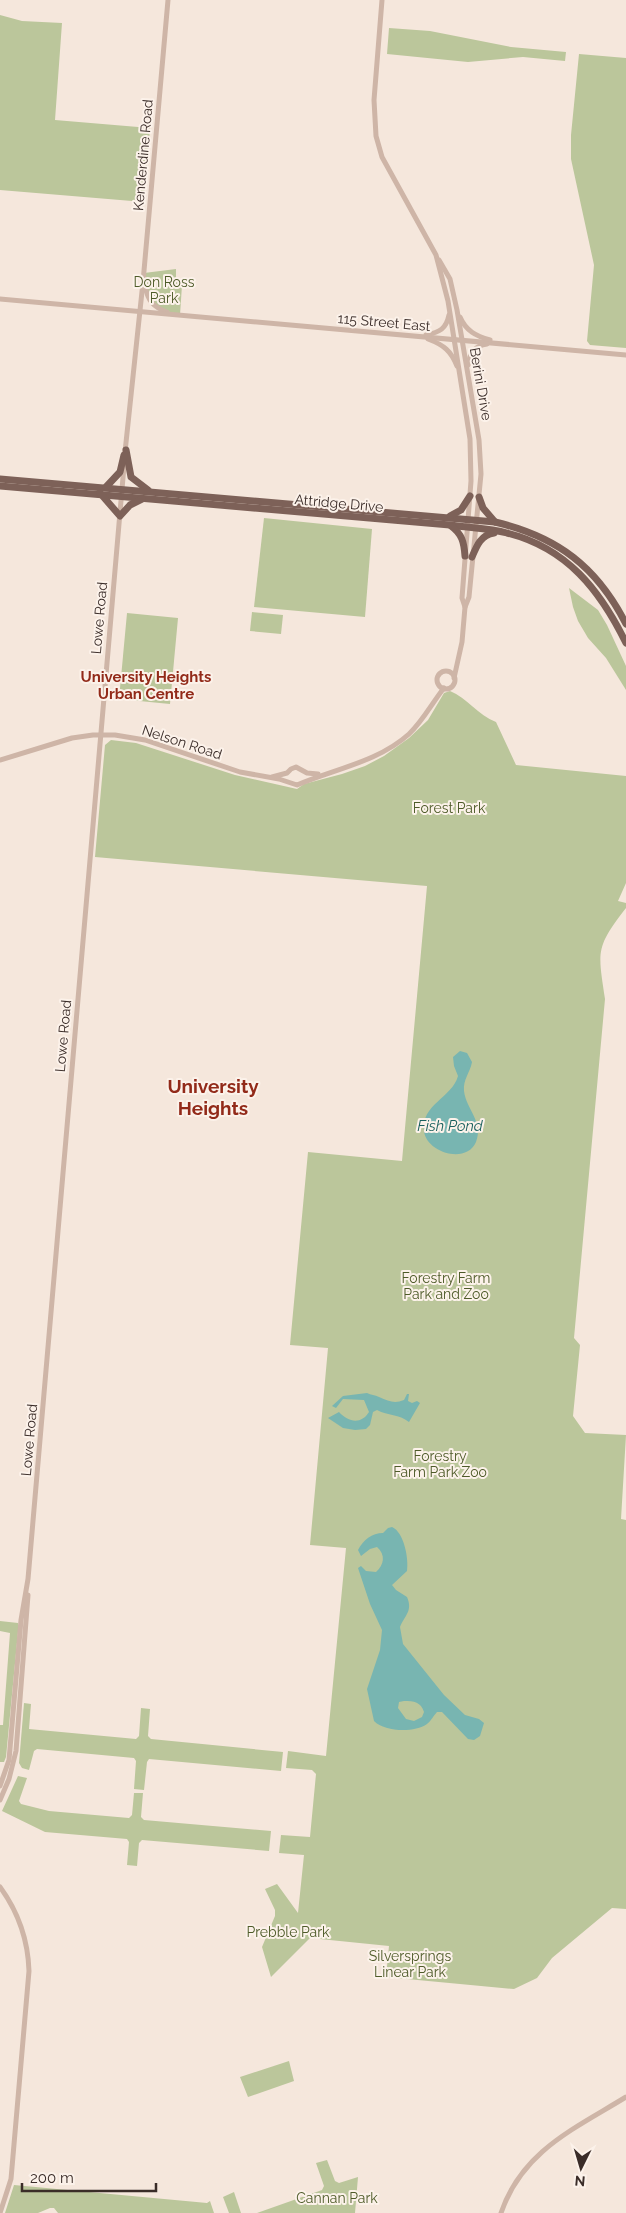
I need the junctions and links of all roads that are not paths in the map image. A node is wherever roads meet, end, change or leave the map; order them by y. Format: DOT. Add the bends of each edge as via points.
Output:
graph roads {
  1 [pos="168,0"];
  2 [pos="382,0"];
  3 [pos="436,256"];
  4 [pos="144,282"];
  5 [pos="0,299"];
  6 [pos="457,310"];
  7 [pos="140,311"];
  8 [pos="450,312"];
  9 [pos="174,314"];
  10 [pos="420,336"];
  11 [pos="455,340"];
  12 [pos="462,340"];
  13 [pos="500,343"];
  14 [pos="626,355"];
  15 [pos="467,371"];
  16 [pos="460,374"];
  17 [pos="126,450"];
  18 [pos="0,479"];
  19 [pos="0,486"];
  20 [pos="106,487"];
  21 [pos="122,492"];
  22 [pos="100,493"];
  23 [pos="146,494"];
  24 [pos="470,496"];
  25 [pos="479,497"];
  26 [pos="120,516"];
  27 [pos="444,517"];
  28 [pos="468,519"];
  29 [pos="477,520"];
  30 [pos="495,522"];
  31 [pos="450,526"];
  32 [pos="468,528"];
  33 [pos="476,528"];
  34 [pos="500,532"];
  35 [pos="469,556"];
  36 [pos="626,624"];
  37 [pos="626,643"];
  38 [pos="460,655"];
  39 [pos="446,671"];
  40 [pos="454,678"];
  41 [pos="442,687"];
  42 [pos="100,735"];
  43 [pos="0,760"];
  44 [pos="302,770"];
  45 [pos="287,773"];
  46 [pos="322,774"];
  47 [pos="270,778"];
  48 [pos="303,781"];
  49 [pos="288,782"];
  50 [pos="28,1580"];
  51 [pos="0,1786"];
  52 [pos="0,1800"];
  53 [pos="0,1887"];
  54 [pos="626,2097"];
  55 [pos="0,2213"];
  56 [pos="501,2213"];
  1 -- 4 [label="street, Kenderdine Road"];
  2 -- 3 [label="street, Berini Drive" via="374,100 376,136 382,157"];
  3 -- 6 [label="street, Berini Drive" via="450,279"];
  3 -- 8 [label="street, Berini Drive"];
  4 -- 7 [label="street, Kenderdine Road"];
  4 -- 9 [label="street" via="148,299 156,308"];
  5 -- 7 [label="street"];
  6 -- 12 [label="street, Berini Drive"];
  6 -- 13 [label="street" via="464,326 474,334"];
  7 -- 9 [label="street, 115 Street East"];
  7 -- 17 [label="street, Kenderdine Road"];
  8 -- 10 [label="street" via="447,325 440,332"];
  8 -- 11 [label="street, Berini Drive"];
  9 -- 10 [label="street, 115 Street East"];
  10 -- 11 [label="street, 115 Street East"];
  10 -- 16 [label="street" via="442,344 452,354"];
  11 -- 12 [label="street, 115 Street East"];
  11 -- 16 [label="street, Berini Drive"];
  12 -- 13 [label="street, 115 Street East"];
  12 -- 15 [label="street, Berini Drive"];
  13 -- 14 [label="street, 115 Street East"];
  13 -- 15 [label="street" via="476,348 470,356"];
  15 -- 25 [label="street, Berini Drive" via="479,440"];
  16 -- 24 [label="street, Berini Drive" via="471,453"];
  17 -- 20 [label="main road" via="120,472"];
  17 -- 21 [label="street, Kenderdine Road"];
  17 -- 23 [label="main road" via="131,477"];
  18 -- 20 [label="main road, Attridge Drive"];
  19 -- 22 [label="main road, Attridge Drive"];
  20 -- 21 [label="main road, Attridge Drive"];
  21 -- 22 [label="main road, Attridge Drive"];
  21 -- 23 [label="main road, Attridge Drive"];
  21 -- 26 [label="street, Lowe Road"];
  22 -- 26 [label="main road"];
  23 -- 26 [label="main road"];
  23 -- 27 [label="main road, Attridge Drive"];
  23 -- 31 [label="main road, Attridge Drive"];
  24 -- 27 [label="main road" via="458,513"];
  24 -- 28 [label="street, Berini Drive"];
  25 -- 29 [label="street, Berini Drive"];
  25 -- 30 [label="main road" via="483,508"];
  26 -- 42 [label="street, Lowe Road"];
  27 -- 28 [label="main road, Attridge Drive"];
  28 -- 29 [label="main road, Attridge Drive"];
  28 -- 32 [label="street"];
  29 -- 30 [label="main road, Attridge Drive"];
  29 -- 33 [label="street"];
  30 -- 36 [label="main road, Attridge Drive" via="531,532 580,562 612,599"];
  31 -- 32 [label="main road, Attridge Drive"];
  31 -- 35 [label="main road" via="460,534"];
  32 -- 33 [label="main road, Attridge Drive"];
  32 -- 35 [label="street"];
  33 -- 34 [label="main road, Attridge Drive"];
  33 -- 35 [label="street"];
  34 -- 35 [label="main road" via="488,534 480,540"];
  34 -- 37 [label="main road, Attridge Drive" via="535,542 580,573 603,600"];
  35 -- 38 [label="street" via="462,598 465,607"];
  38 -- 39 [label="street"];
  38 -- 40 [label="street"];
  39 -- 40 [label="street"];
  39 -- 41 [label="street" via="437,677"];
  40 -- 41 [label="street" via="452,686"];
  41 -- 46 [label="street, Nelson Road" via="424,717 408,734 383,752"];
  42 -- 43 [label="street, Nelson Road" via="72,738"];
  42 -- 47 [label="street, Nelson Road" via="146,740 218,766"];
  42 -- 50 [label="street, Lowe Road"];
  44 -- 45 [label="street, Nelson Road" via="294,768"];
  44 -- 46 [label="street, Nelson Road" via="307,774"];
  44 -- 48 [label="street"];
  45 -- 47 [label="street, Nelson Road"];
  45 -- 49 [label="street"];
  46 -- 48 [label="street, Nelson Road"];
  47 -- 49 [label="street, Nelson Road"];
  48 -- 49 [label="street, Nelson Road" via="295,785"];
  50 -- 51 [label="street, Lowe Road" via="9,1760"];
  50 -- 52 [label="street, Lowe Road" via="18,1733 14,1764"];
  53 -- 55 [label="street" via="21,1923 29,1971 11,2179"];
  54 -- 56 [label="street" via="538,2154 516,2180"];
}
